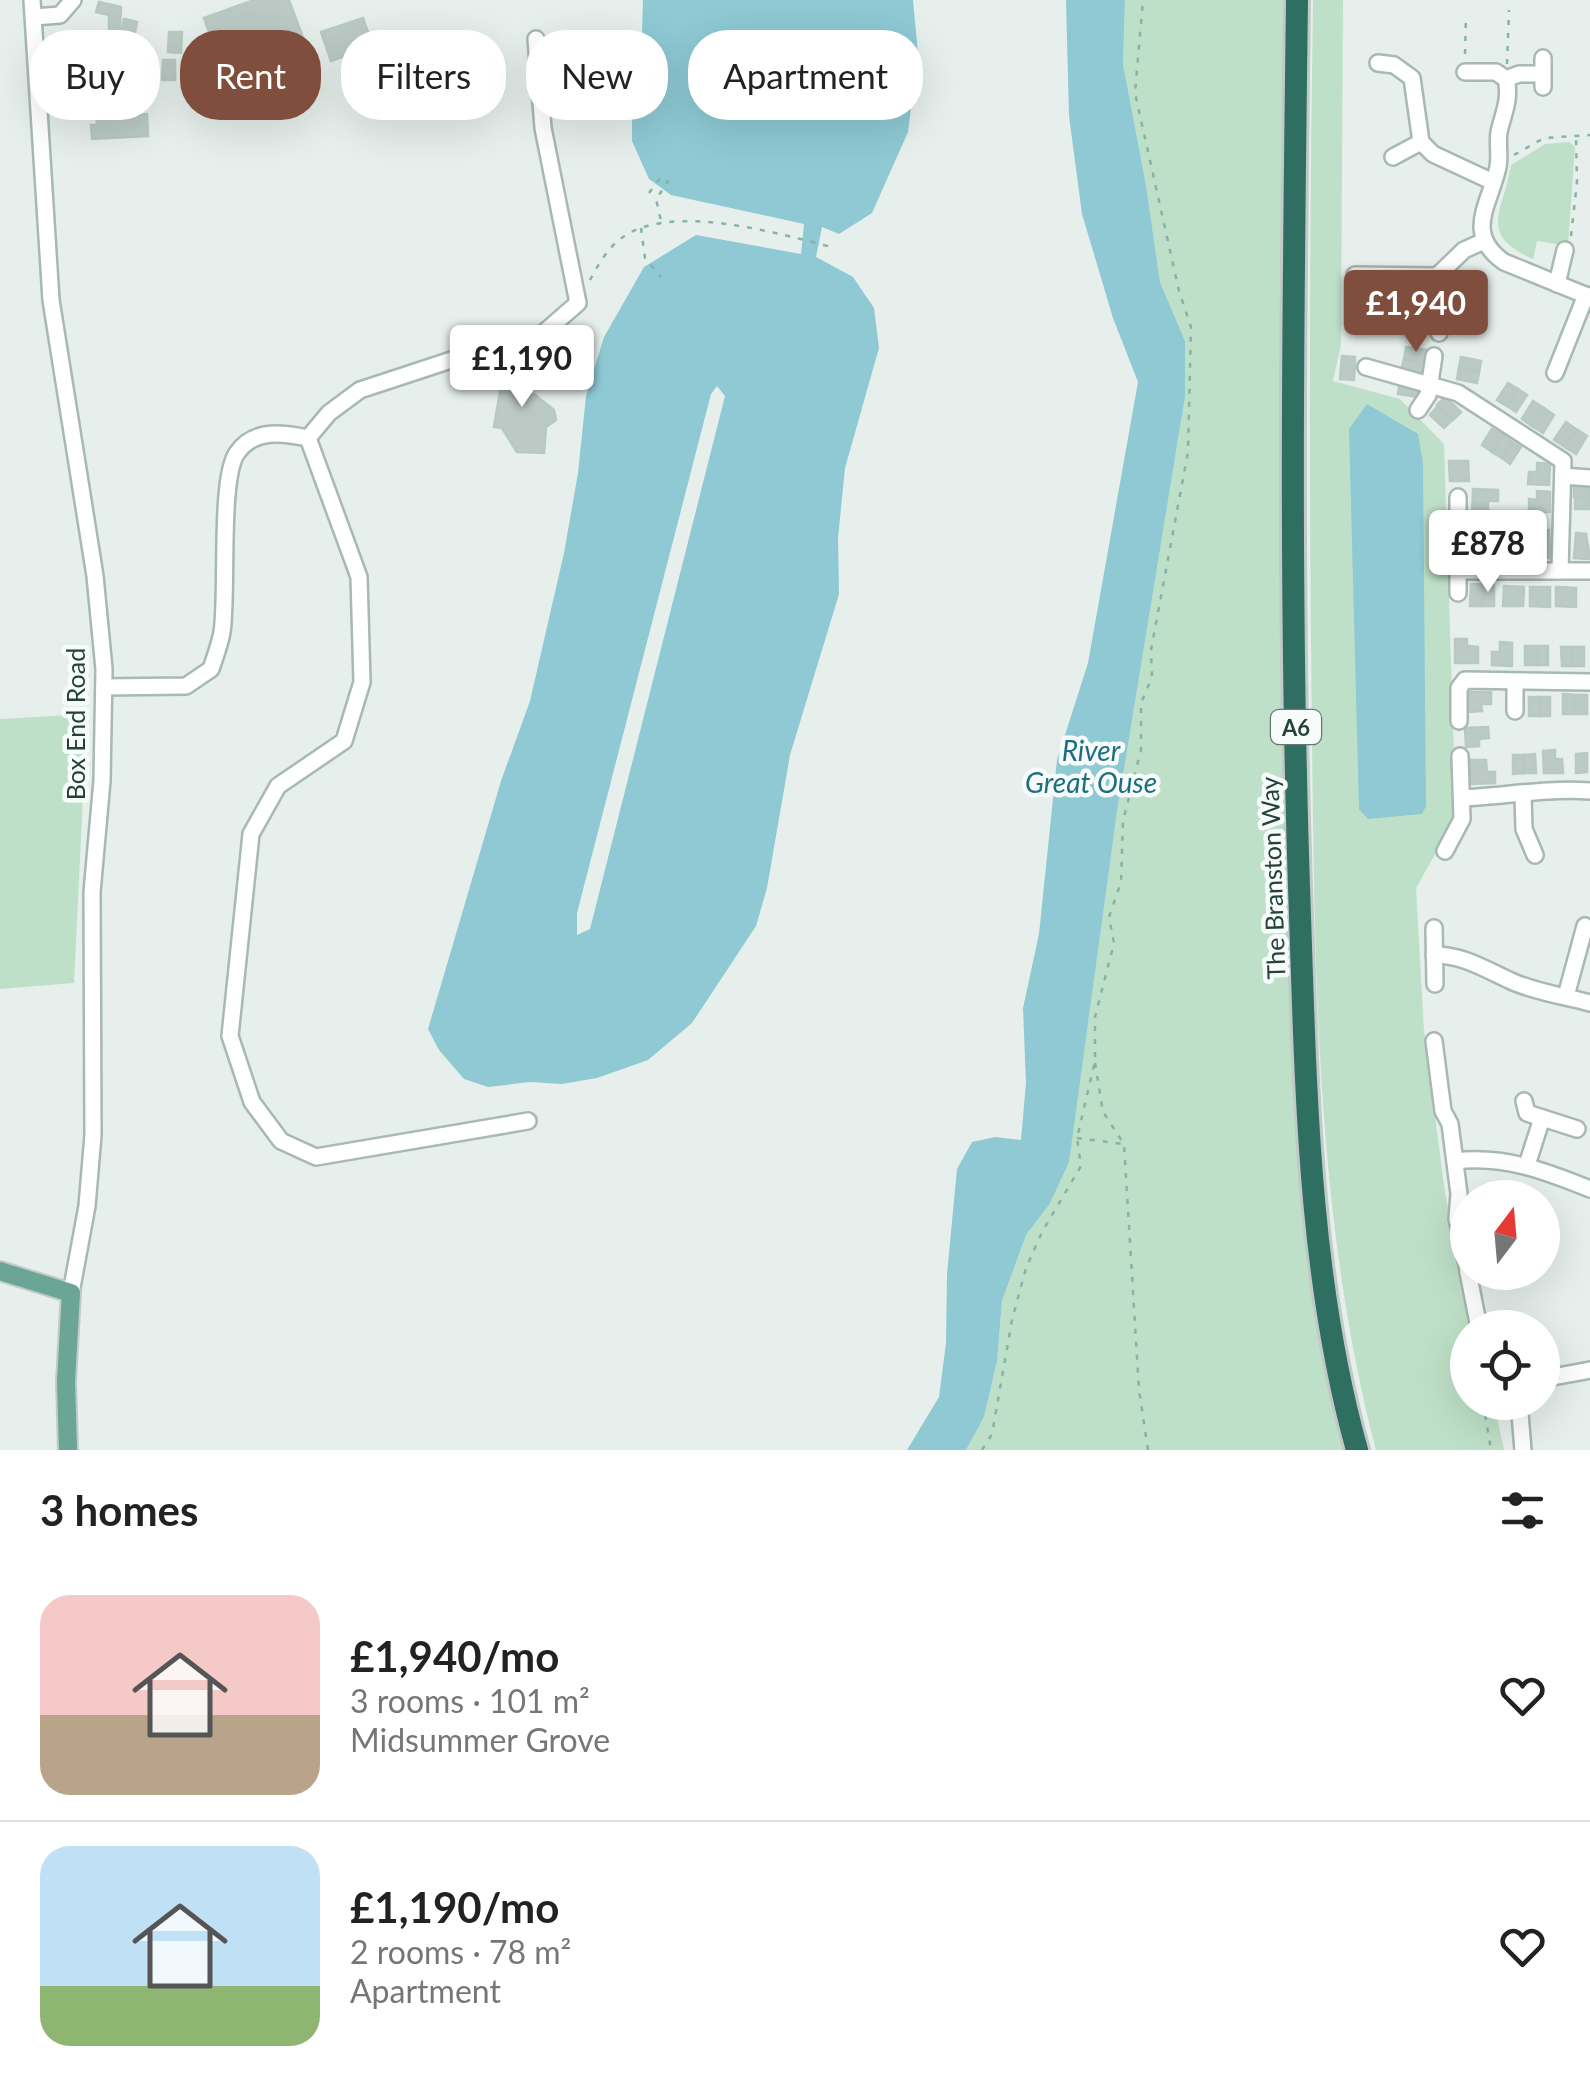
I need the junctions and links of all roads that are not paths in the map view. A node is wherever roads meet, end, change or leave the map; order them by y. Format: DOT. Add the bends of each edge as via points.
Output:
graph roads {
  1 [pos="32,0"];
  2 [pos="73,0"];
  3 [pos="1297,0"];
  4 [pos="34,17"];
  5 [pos="1498,54"];
  6 [pos="1378,63"];
  7 [pos="1465,72"];
  8 [pos="1542,73"];
  9 [pos="1502,76"];
  10 [pos="542,120"];
  11 [pos="1421,142"];
  12 [pos="1393,157"];
  13 [pos="1493,182"];
  14 [pos="1484,242"];
  15 [pos="1565,250"];
  16 [pos="1354,275"];
  17 [pos="1437,276"];
  18 [pos="1557,284"];
  19 [pos="1588,296"];
  20 [pos="1574,331"];
  21 [pos="1438,333"];
  22 [pos="1590,338"];
  23 [pos="1434,356"];
  24 [pos="1366,367"];
  25 [pos="1555,374"];
  26 [pos="1432,383"];
  27 [pos="1418,410"];
  28 [pos="308,438"];
  29 [pos="1563,476"];
  30 [pos="1590,478"];
  31 [pos="1458,497"];
  32 [pos="1560,570"];
  33 [pos="1458,571"];
  34 [pos="1590,571"];
  35 [pos="1458,593"];
  36 [pos="1514,682"];
  37 [pos="1590,682"];
  38 [pos="104,687"];
  39 [pos="1515,711"];
  40 [pos="1459,721"];
  41 [pos="1460,756"];
  42 [pos="1590,791"];
  43 [pos="1523,796"];
  44 [pos="1469,798"];
  45 [pos="1445,851"];
  46 [pos="1534,855"];
  47 [pos="1585,926"];
  48 [pos="1434,928"];
  49 [pos="1434,955"];
  50 [pos="1435,984"];
  51 [pos="1566,996"];
  52 [pos="1590,1003"];
  53 [pos="1434,1042"];
  54 [pos="1524,1101"];
  55 [pos="1542,1118"];
  56 [pos="528,1121"];
  57 [pos="1577,1129"];
  58 [pos="1455,1160"];
  59 [pos="1527,1165"];
  60 [pos="1457,1180"];
  61 [pos="1590,1188"];
  62 [pos="0,1271"];
  63 [pos="71,1293"];
  64 [pos="1590,1370"];
  65 [pos="1560,1376"];
  66 [pos="1521,1420"];
  67 [pos="68,1450"];
  68 [pos="1357,1450"];
  69 [pos="1523,1450"];
  1 -- 4 [label="street, Box End Road"];
  2 -- 4 [label="street" via="60,15"];
  3 -- 68 [label="highway, The Branston Way / A6" via="1294,604 1306,1089 1321,1261"];
  4 -- 38 [label="street, Box End Road" via="51,300 95,576"];
  5 -- 9 [label="street"];
  6 -- 11 [label="street" via="1412,78"];
  7 -- 9 [label="street"];
  8 -- 9 [label="street"];
  9 -- 13 [label="street" via="1510,91"];
  10 -- 28 [label="street" via="578,304 532,344 509,341 360,390"];
  11 -- 12 [label="street"];
  11 -- 13 [label="street"];
  13 -- 14 [label="street" via="1483,208"];
  14 -- 17 [label="street" via="1464,250"];
  14 -- 18 [label="street" via="1504,262"];
  15 -- 18 [label="street"];
  16 -- 17 [label="street"];
  17 -- 21 [label="street"];
  18 -- 19 [label="street"];
  19 -- 20 [label="street"];
  20 -- 22 [label="street"];
  20 -- 25 [label="street"];
  23 -- 26 [label="street"];
  24 -- 26 [label="street"];
  26 -- 27 [label="street"];
  26 -- 29 [label="street" via="1563,461"];
  28 -- 38 [label="street" via="275,432 235,454 222,630 211,669 186,686"];
  28 -- 56 [label="street" via="358,577 362,682 344,741 278,786 251,834 230,1036 252,1102 281,1140 316,1157"];
  29 -- 30 [label="street"];
  29 -- 32 [label="street"];
  31 -- 33 [label="street"];
  32 -- 33 [label="street"];
  32 -- 34 [label="street"];
  33 -- 35 [label="street"];
  36 -- 37 [label="street"];
  36 -- 39 [label="street"];
  36 -- 40 [label="street" via="1465,680"];
  38 -- 63 [label="street, Box End Road" via="92,892 93,1135"];
  41 -- 44 [label="street"];
  42 -- 43 [label="street"];
  43 -- 44 [label="street"];
  43 -- 46 [label="street" via="1524,829"];
  44 -- 45 [label="street"];
  47 -- 51 [label="street"];
  48 -- 49 [label="street"];
  49 -- 50 [label="street"];
  49 -- 51 [label="street" via="1451,955"];
  51 -- 52 [label="street"];
  53 -- 58 [label="street"];
  54 -- 55 [label="street" via="1526,1113"];
  55 -- 57 [label="street"];
  55 -- 59 [label="street"];
  58 -- 59 [label="street"];
  58 -- 60 [label="street"];
  59 -- 61 [label="street"];
  62 -- 63 [label="main road"];
  63 -- 67 [label="main road, Box End Road"];
  64 -- 65 [label="street"];
  66 -- 69 [label="street"];
}
